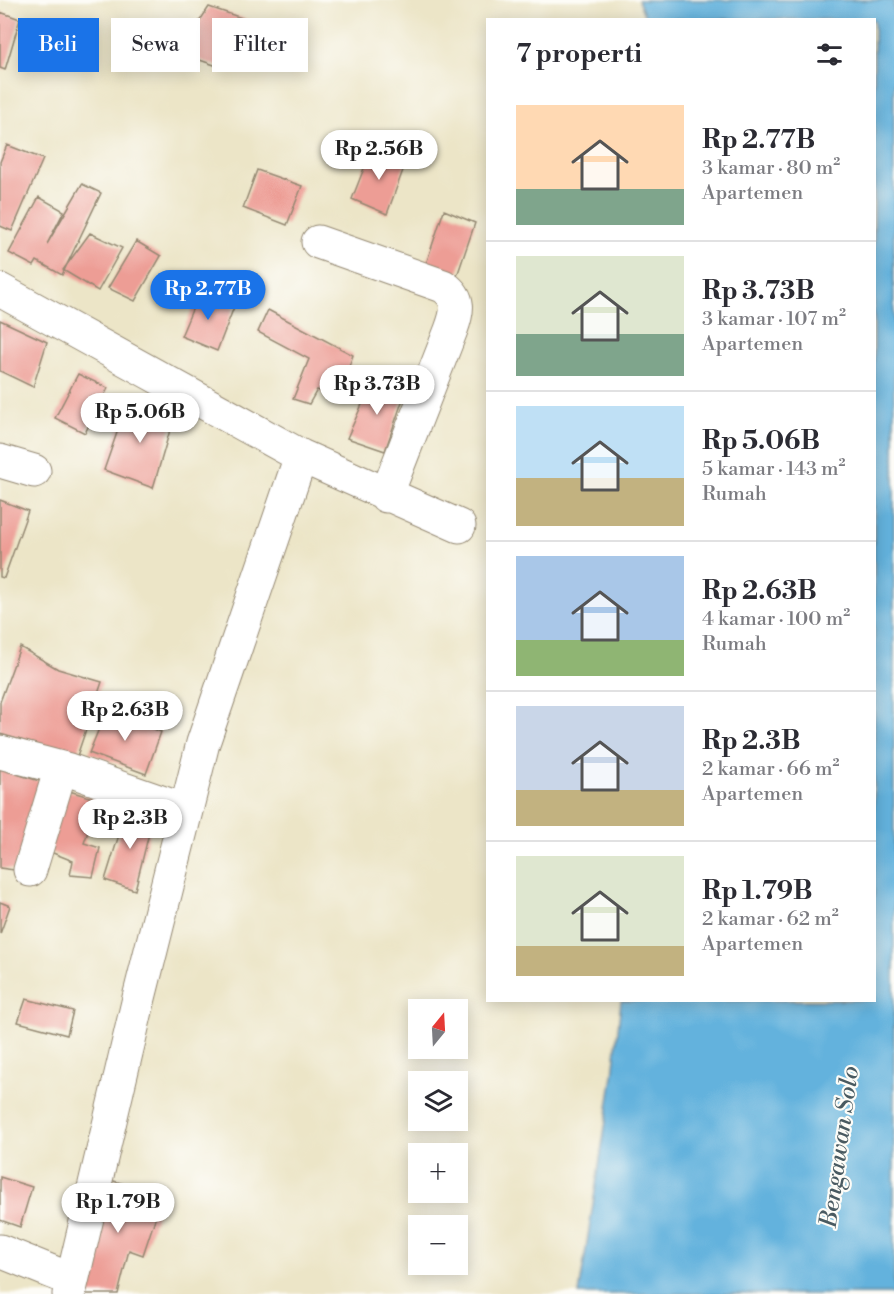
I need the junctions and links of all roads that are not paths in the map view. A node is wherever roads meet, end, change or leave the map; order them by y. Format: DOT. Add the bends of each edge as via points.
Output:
graph roads {
  1 [pos="318,242"];
  2 [pos="0,290"];
  3 [pos="301,456"];
  4 [pos="0,461"];
  5 [pos="34,471"];
  6 [pos="386,496"];
  7 [pos="459,526"];
  8 [pos="0,752"];
  9 [pos="61,768"];
  10 [pos="184,810"];
  11 [pos="30,870"];
  12 [pos="0,1251"];
  13 [pos="70,1287"];
  1 -- 6 [label="street" via="443,286 457,301 458,312"];
  2 -- 3 [label="street"];
  3 -- 6 [label="street"];
  3 -- 10 [label="street" via="237,639"];
  4 -- 5 [label="street"];
  6 -- 7 [label="street"];
  8 -- 9 [label="street"];
  9 -- 10 [label="street"];
  9 -- 11 [label="street"];
  10 -- 13 [label="street"];
  12 -- 13 [label="street"];
}
